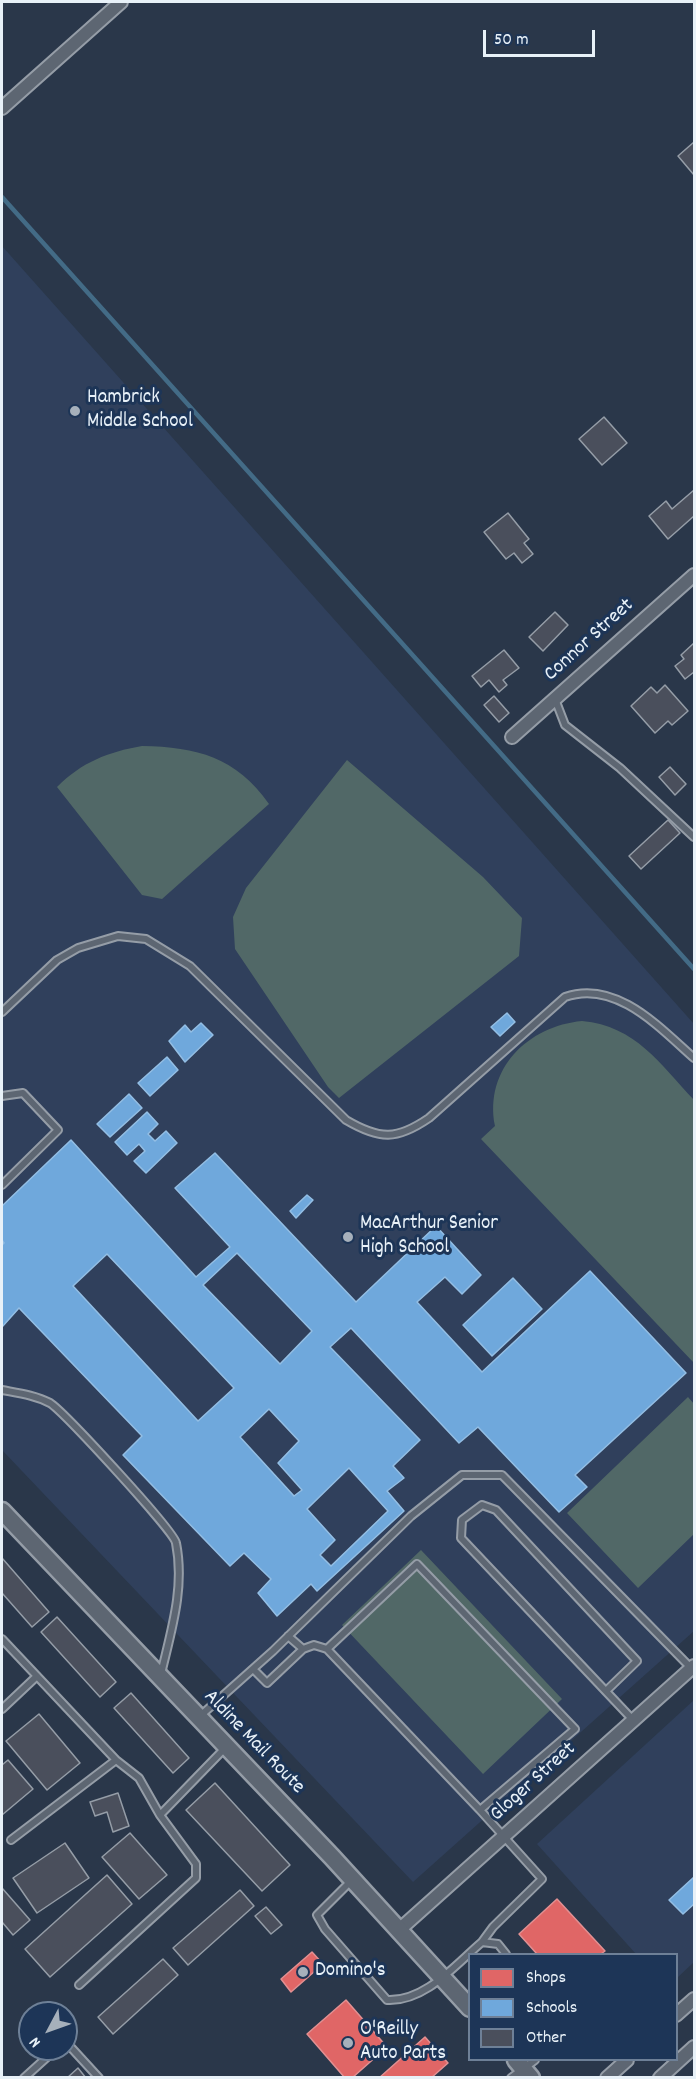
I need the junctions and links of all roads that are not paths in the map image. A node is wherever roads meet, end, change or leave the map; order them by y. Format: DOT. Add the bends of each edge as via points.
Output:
graph roads {
  1 [pos="121,2"];
  2 [pos="2,108"];
  3 [pos="694,575"];
  4 [pos="555,699"];
  5 [pos="512,736"];
  6 [pos="694,837"];
  7 [pos="2,1012"];
  8 [pos="694,1058"];
  9 [pos="2,1096"];
  10 [pos="2,1185"];
  11 [pos="2,1390"];
  12 [pos="2,1511"];
  13 [pos="288,1636"];
  14 [pos="2,1639"];
  15 [pos="303,1648"];
  16 [pos="327,1649"];
  17 [pos="693,1668"];
  18 [pos="253,1669"];
  19 [pos="37,1676"];
  20 [pos="160,1678"];
  21 [pos="606,1691"];
  22 [pos="2,1709"];
  23 [pos="198,1718"];
  24 [pos="634,1721"];
  25 [pos="226,1747"];
  26 [pos="116,1760"];
  27 [pos="480,1810"];
  28 [pos="160,1815"];
  29 [pos="505,1836"];
  30 [pos="11,1840"];
  31 [pos="352,1880"];
  32 [pos="399,1930"];
  33 [pos="482,1942"];
  34 [pos="469,1953"];
  35 [pos="505,1953"];
  36 [pos="468,1954"];
  37 [pos="441,1976"];
  38 [pos="79,1984"];
  39 [pos="694,1999"];
  40 [pos="468,2006"];
  41 [pos="678,2014"];
  42 [pos="694,2047"];
  43 [pos="78,2055"];
  44 [pos="43,2061"];
  45 [pos="626,2061"];
  46 [pos="24,2078"];
  47 [pos="99,2078"];
  48 [pos="608,2078"];
  49 [pos="660,2078"];
  1 -- 2 [label="street"];
  3 -- 4 [label="street, Connor Street"];
  4 -- 5 [label="street, Connor Street"];
  4 -- 6 [label="lane" via="565,724 620,768"];
  7 -- 8 [label="lane" via="57,960 78,948 118,936 146,939 190,966 346,1120 381,1136 412,1130 429,1118 565,997 581,991 624,1002 644,1014"];
  9 -- 10 [label="lane" via="23,1093 58,1130"];
  11 -- 20 [label="lane" via="52,1404 144,1500 176,1540 179,1596"];
  12 -- 20 [label="main road, Aldine Mail Route"];
  13 -- 15 [label="lane"];
  13 -- 17 [label="lane" via="411,1516 462,1475 502,1475"];
  13 -- 18 [label="lane"];
  14 -- 19 [label="lane"];
  15 -- 16 [label="lane" via="314,1645"];
  15 -- 18 [label="lane" via="267,1683"];
  16 -- 27 [label="lane"];
  16 -- 27 [label="lane" via="417,1564 575,1729"];
  17 -- 24 [label="street, Gloger Street"];
  18 -- 23 [label="lane"];
  19 -- 22 [label="lane"];
  19 -- 26 [label="lane"];
  20 -- 23 [label="main road, Aldine Mail Route"];
  21 -- 21 [label="lane" via="461,1538 462,1520 482,1505 496,1510 637,1660"];
  21 -- 24 [label="lane"];
  23 -- 25 [label="main road, Aldine Mail Route"];
  24 -- 29 [label="street, Gloger Street"];
  25 -- 28 [label="lane"];
  25 -- 31 [label="main road, Aldine Mail Route"];
  26 -- 28 [label="lane" via="139,1778"];
  26 -- 30 [label="lane"];
  27 -- 29 [label="lane"];
  28 -- 38 [label="lane" via="196,1864 196,1878"];
  29 -- 32 [label="street, Gloger Street"];
  29 -- 33 [label="lane" via="542,1879"];
  31 -- 32 [label="main road, Aldine Mail Route"];
  31 -- 37 [label="lane" via="317,1916 359,1970 387,2000 403,2001 419,1994"];
  32 -- 37 [label="main road, Aldine Mail Route"];
  33 -- 34 [label="lane"];
  33 -- 35 [label="lane" via="498,1944"];
  36 -- 37 [label="lane"];
  37 -- 40 [label="main road, Aldine Mail Route"];
  39 -- 41 [label="street"];
  42 -- 49 [label="street"];
  43 -- 47 [label="lane"];
  44 -- 46 [label="lane"];
  45 -- 48 [label="street"];
}
